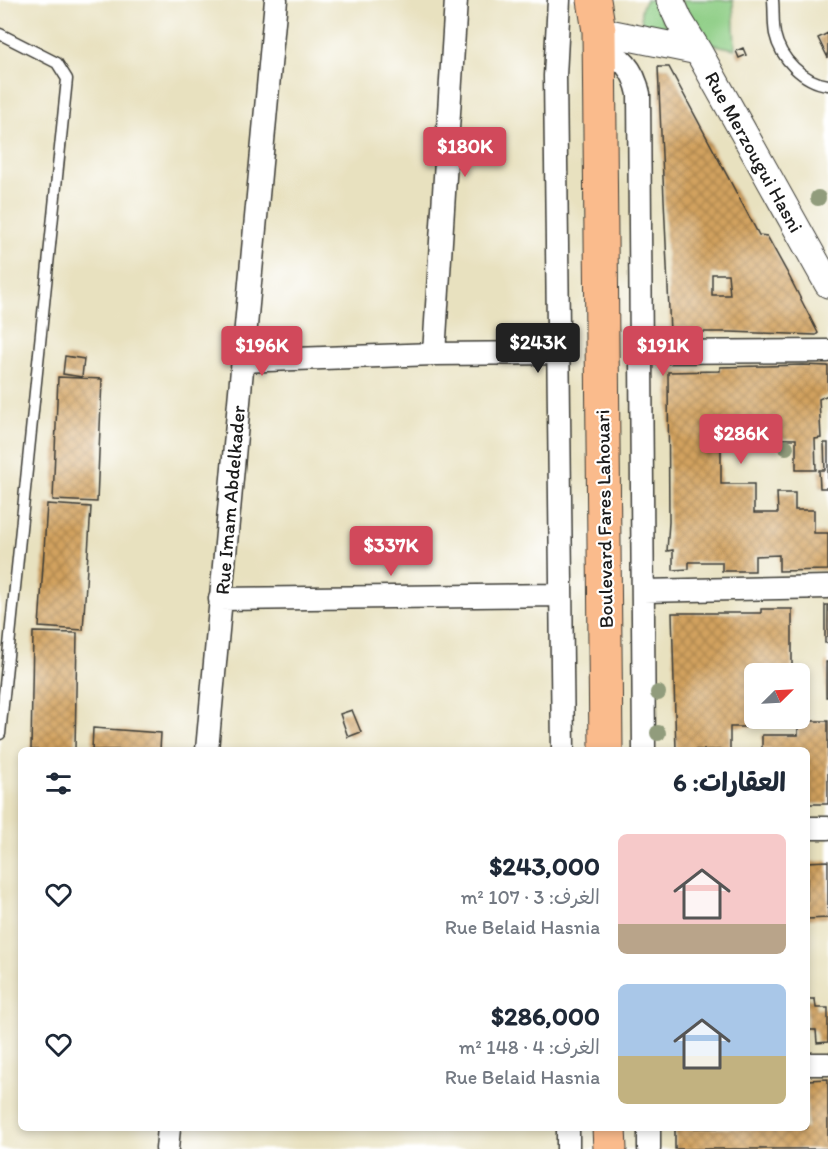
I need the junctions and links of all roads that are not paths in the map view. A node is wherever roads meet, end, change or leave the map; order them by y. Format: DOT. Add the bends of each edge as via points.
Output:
graph roads {
  1 [pos="276,0"];
  2 [pos="456,0"];
  3 [pos="559,0"];
  4 [pos="620,0"];
  5 [pos="670,0"];
  6 [pos="773,0"];
  7 [pos="598,26"];
  8 [pos="0,34"];
  9 [pos="698,51"];
  10 [pos="828,85"];
  11 [pos="828,284"];
  12 [pos="828,351"];
  13 [pos="642,352"];
  14 [pos="558,353"];
  15 [pos="434,354"];
  16 [pos="243,361"];
  17 [pos="828,587"];
  18 [pos="643,591"];
  19 [pos="561,595"];
  20 [pos="220,598"];
  21 [pos="0,734"];
  22 [pos="207,747"];
  23 [pos="563,747"];
  24 [pos="606,747"];
  25 [pos="644,747"];
  26 [pos="810,828"];
  27 [pos="828,828"];
  28 [pos="810,1064"];
  29 [pos="828,1064"];
  30 [pos="169,1131"];
  31 [pos="568,1131"];
  32 [pos="609,1131"];
  33 [pos="649,1131"];
  34 [pos="167,1149"];
  35 [pos="568,1149"];
  36 [pos="609,1149"];
  37 [pos="649,1149"];
  1 -- 16 [label="street, Rue Imam Abdelkader"];
  2 -- 15 [label="street"];
  3 -- 14 [label="street" via="555,76"];
  4 -- 7 [label="main road"];
  5 -- 9 [label="street, Rue Merzougui Hasni"];
  6 -- 10 [label="lane" via="775,34 783,54 801,73"];
  7 -- 9 [label="street"];
  7 -- 13 [label="street" via="611,51 633,74 639,94"];
  7 -- 24 [label="main road, Boulevard Fares Lahouari"];
  8 -- 21 [label="lane" via="57,63 67,79"];
  9 -- 11 [label="street, Rue Merzougui Hasni"];
  12 -- 13 [label="street"];
  13 -- 18 [label="street"];
  14 -- 15 [label="street"];
  14 -- 19 [label="street"];
  15 -- 16 [label="street"];
  16 -- 20 [label="street, Rue Imam Abdelkader"];
  17 -- 18 [label="street"];
  18 -- 25 [label="street"];
  19 -- 20 [label="street"];
  19 -- 23 [label="street"];
  20 -- 22 [label="street, Rue Imam Abdelkader"];
  26 -- 27 [label="street"];
  28 -- 29 [label="street"];
  30 -- 34 [label="street"];
  31 -- 35 [label="street"];
  32 -- 36 [label="main road"];
  33 -- 37 [label="street"];
}
